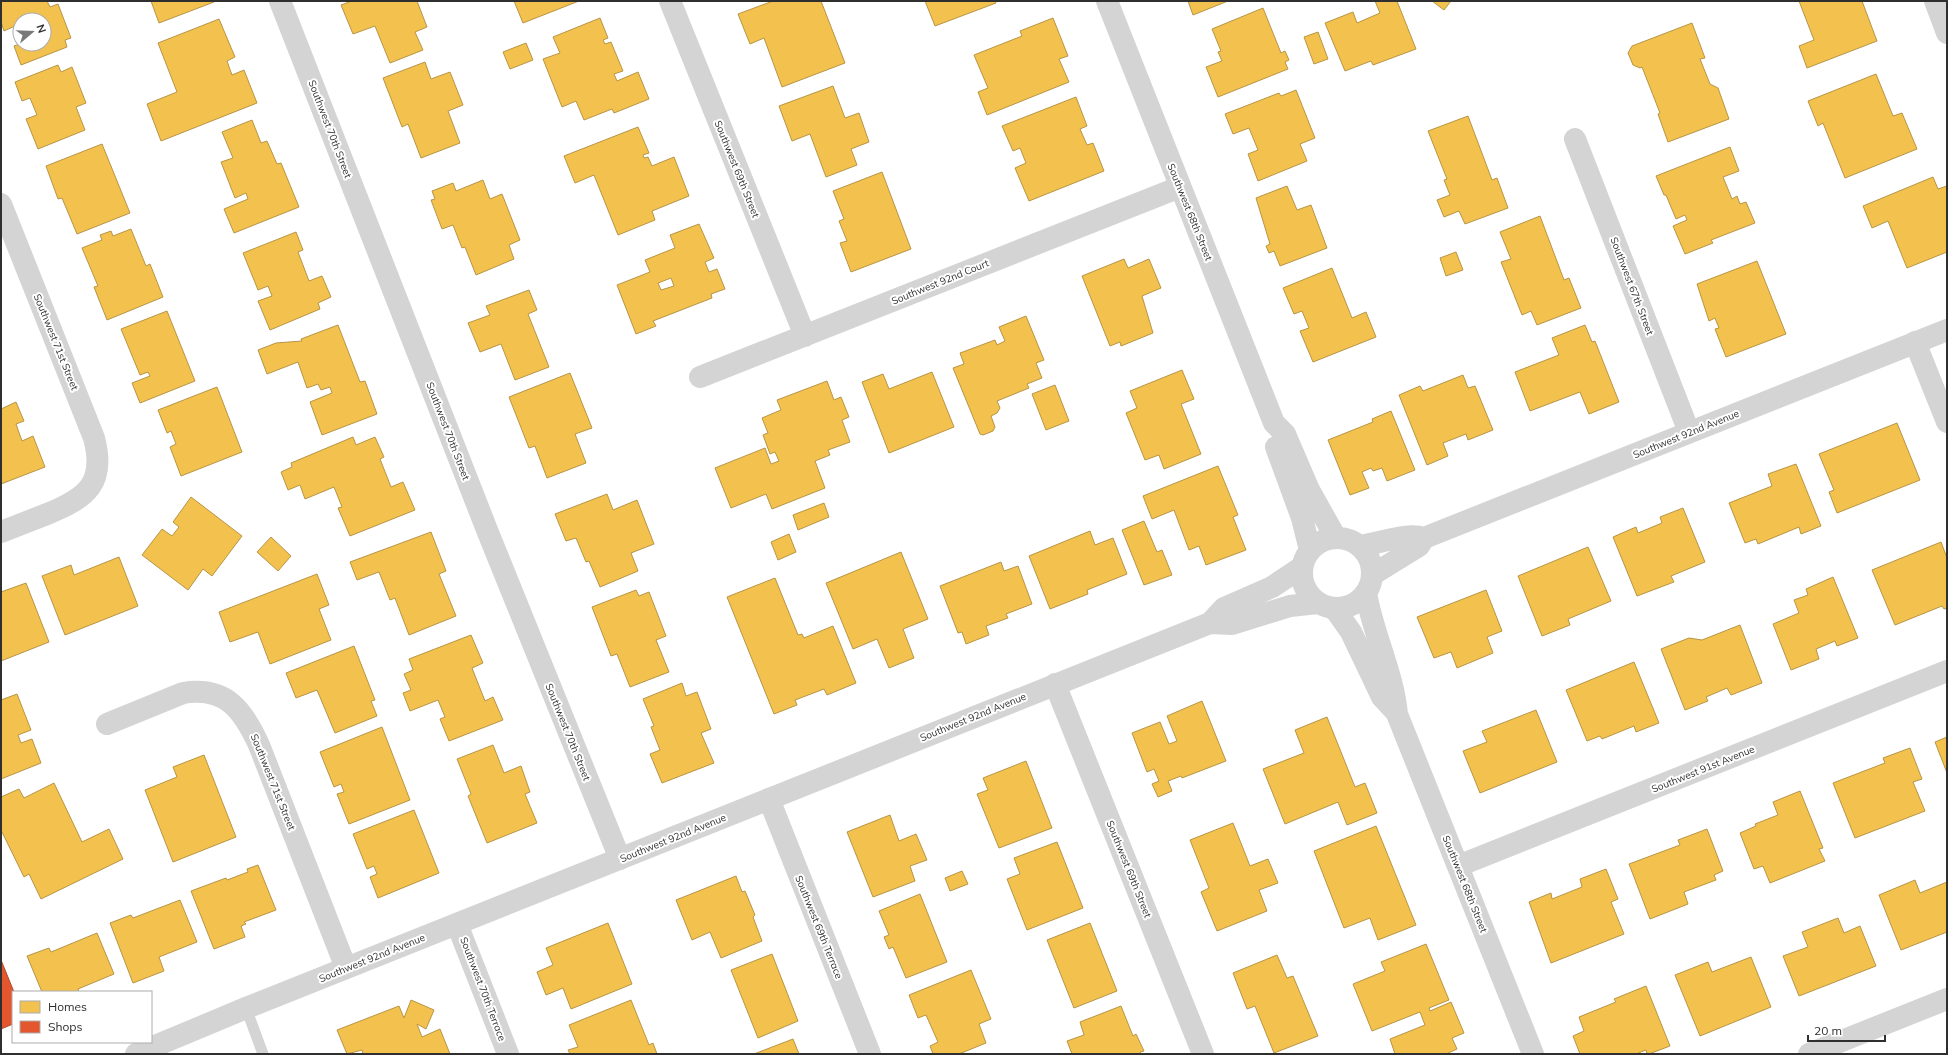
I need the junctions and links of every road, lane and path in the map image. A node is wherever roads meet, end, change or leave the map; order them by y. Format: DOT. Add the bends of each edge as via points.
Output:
graph roads {
  1 [pos="280,1"];
  2 [pos="670,1"];
  3 [pos="1107,1"];
  4 [pos="1934,1"];
  5 [pos="1947,33"];
  6 [pos="1575,139"];
  7 [pos="1180,186"];
  8 [pos="1,204"];
  9 [pos="1947,330"];
  10 [pos="804,336"];
  11 [pos="1915,342"];
  12 [pos="700,377"];
  13 [pos="1947,422"];
  14 [pos="1274,423"];
  15 [pos="1689,432"];
  16 [pos="1,532"];
  17 [pos="1336,538"];
  18 [pos="1424,538"];
  19 [pos="1359,546"];
  20 [pos="1306,559"];
  21 [pos="1369,584"];
  22 [pos="1326,605"];
  23 [pos="1210,623"];
  24 [pos="1947,671"];
  25 [pos="1055,684"];
  26 [pos="1397,714"];
  27 [pos="107,724"];
  28 [pos="768,799"];
  29 [pos="620,859"];
  30 [pos="1458,866"];
  31 [pos="457,924"];
  32 [pos="346,968"];
  33 [pos="1947,999"];
  34 [pos="246,1008"];
  35 [pos="136,1054"];
  36 [pos="263,1054"];
  37 [pos="508,1054"];
  38 [pos="870,1054"];
  39 [pos="1203,1054"];
  40 [pos="1533,1054"];
  41 [pos="1809,1054"];
  1 -- 29 [label="street, Southwest 70th Street" via="487,530"];
  2 -- 10 [label="street, Southwest 69th Street"];
  3 -- 7 [label="street, Southwest 68th Street"];
  4 -- 5 [label="street"];
  6 -- 15 [label="street, Southwest 67th Street"];
  7 -- 10 [label="street, Southwest 92nd Court"];
  7 -- 14 [label="street, Southwest 68th Street"];
  8 -- 16 [label="street, Southwest 71st Street" via="94,438 98,460 94,482 86,493 72,503"];
  9 -- 11 [label="street, Southwest 92nd Avenue"];
  10 -- 12 [label="street, Southwest 92nd Court"];
  11 -- 13 [label="street"];
  11 -- 15 [label="street, Southwest 92nd Avenue"];
  14 -- 17 [label="street, Southwest 68th Street" via="1285,434 1309,490"];
  14 -- 20 [label="street, Southwest 68th Street" via="1272,438 1302,518"];
  15 -- 18 [label="street, Southwest 92nd Avenue"];
  17 -- 19 [label="street"];
  17 -- 20 [label="street" via="1317,544"];
  18 -- 19 [label="street, Southwest 92nd Avenue" via="1414,535"];
  18 -- 21 [label="street, Southwest 92nd Avenue" via="1419,546"];
  19 -- 21 [label="street" via="1370,564"];
  20 -- 22 [label="street" via="1302,578 1305,587 1310,596"];
  20 -- 23 [label="street, Southwest 92nd Avenue" via="1272,587 1224,608"];
  21 -- 22 [label="street" via="1361,598 1349,606"];
  21 -- 26 [label="street, Southwest 68th Street" via="1376,637 1395,690"];
  22 -- 23 [label="street, Southwest 92nd Avenue" via="1290,606 1232,624"];
  22 -- 26 [label="street, Southwest 68th Street" via="1352,632 1382,697"];
  23 -- 25 [label="street, Southwest 92nd Avenue"];
  24 -- 30 [label="street, Southwest 91st Avenue"];
  25 -- 28 [label="street, Southwest 92nd Avenue"];
  25 -- 39 [label="street, Southwest 69th Street"];
  26 -- 30 [label="street, Southwest 68th Street"];
  27 -- 32 [label="street, Southwest 71st Street" via="183,693 194,691 219,695 238,709 252,729 259,745"];
  28 -- 29 [label="street, Southwest 92nd Avenue"];
  28 -- 38 [label="street, Southwest 69th Terrace"];
  29 -- 31 [label="street, Southwest 92nd Avenue"];
  30 -- 40 [label="street, Southwest 68th Street"];
  31 -- 32 [label="street, Southwest 92nd Avenue"];
  31 -- 37 [label="street, Southwest 70th Terrace"];
  32 -- 34 [label="street, Southwest 92nd Avenue"];
  33 -- 41 [label="street"];
  34 -- 35 [label="street, Southwest 92nd Avenue"];
  34 -- 36 [label="lane"];
}
